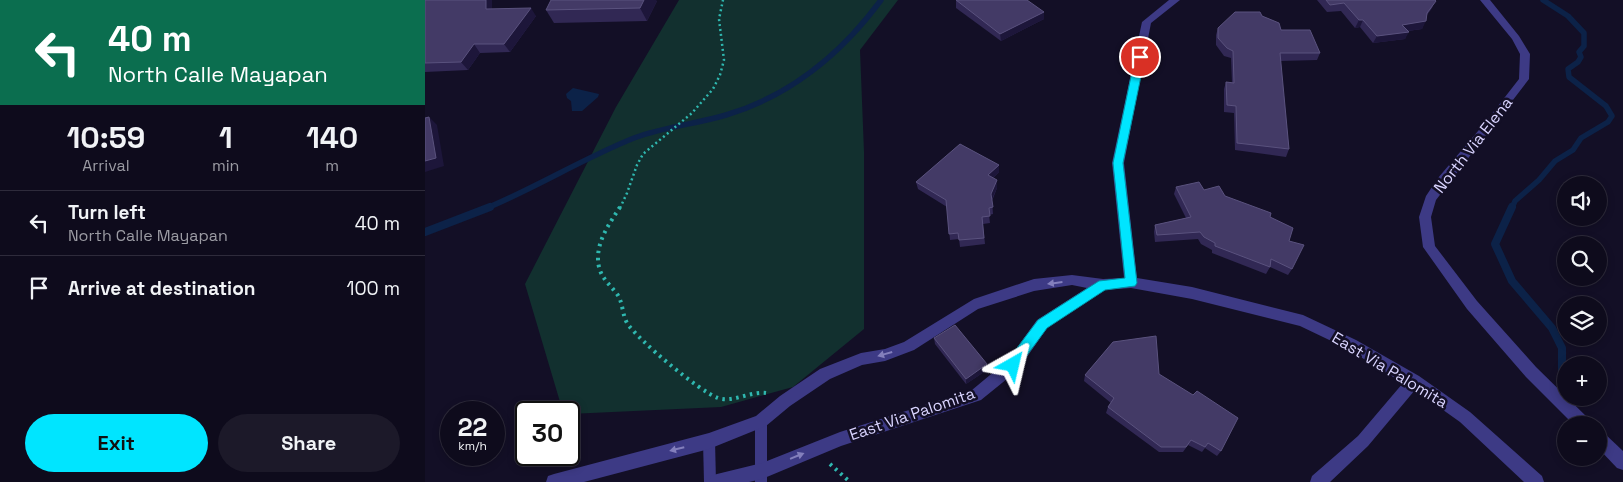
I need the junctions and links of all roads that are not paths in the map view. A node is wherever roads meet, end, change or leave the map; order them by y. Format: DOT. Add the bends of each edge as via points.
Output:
graph roads {
  1 [pos="1175,0"];
  2 [pos="1485,0"];
  3 [pos="1131,283"];
  4 [pos="1103,285"];
  5 [pos="1414,381"];
  6 [pos="1576,416"];
  7 [pos="761,421"];
  8 [pos="709,441"];
  9 [pos="1607,446"];
  10 [pos="1623,462"];
  11 [pos="761,476"];
  12 [pos="554,482"];
  13 [pos="710,482"];
  14 [pos="717,482"];
  15 [pos="1317,482"];
  16 [pos="1536,482"];
  1 -- 3 [label="street" via="1147,22 1118,163"];
  2 -- 6 [label="street, North Via Elena" via="1525,54 1524,79 1430,199 1425,217 1429,247 1472,305 1531,372"];
  3 -- 4 [label="street, East Via Palomita"];
  3 -- 5 [label="street, East Via Palomita" via="1192,292 1303,321 1351,344"];
  4 -- 7 [label="street, East Via Palomita, one-way" via="1072,280 1034,285 974,304 909,346 861,359 825,374"];
  11 -- 4 [label="street, East Via Palomita, one-way" via="840,439 976,395 1013,365 1043,324"];
  5 -- 15 [label="street" via="1363,441"];
  5 -- 16 [label="street, East Via Palomita" via="1465,417"];
  7 -- 8 [label="street, East Via Palomita"];
  7 -- 11 [label="lane"];
  8 -- 12 [label="street, East Via Palomita, one-way"];
  8 -- 13 [label="lane"];
  9 -- 10 [label="street"];
  11 -- 14 [label="street, East Via Palomita"];
}
